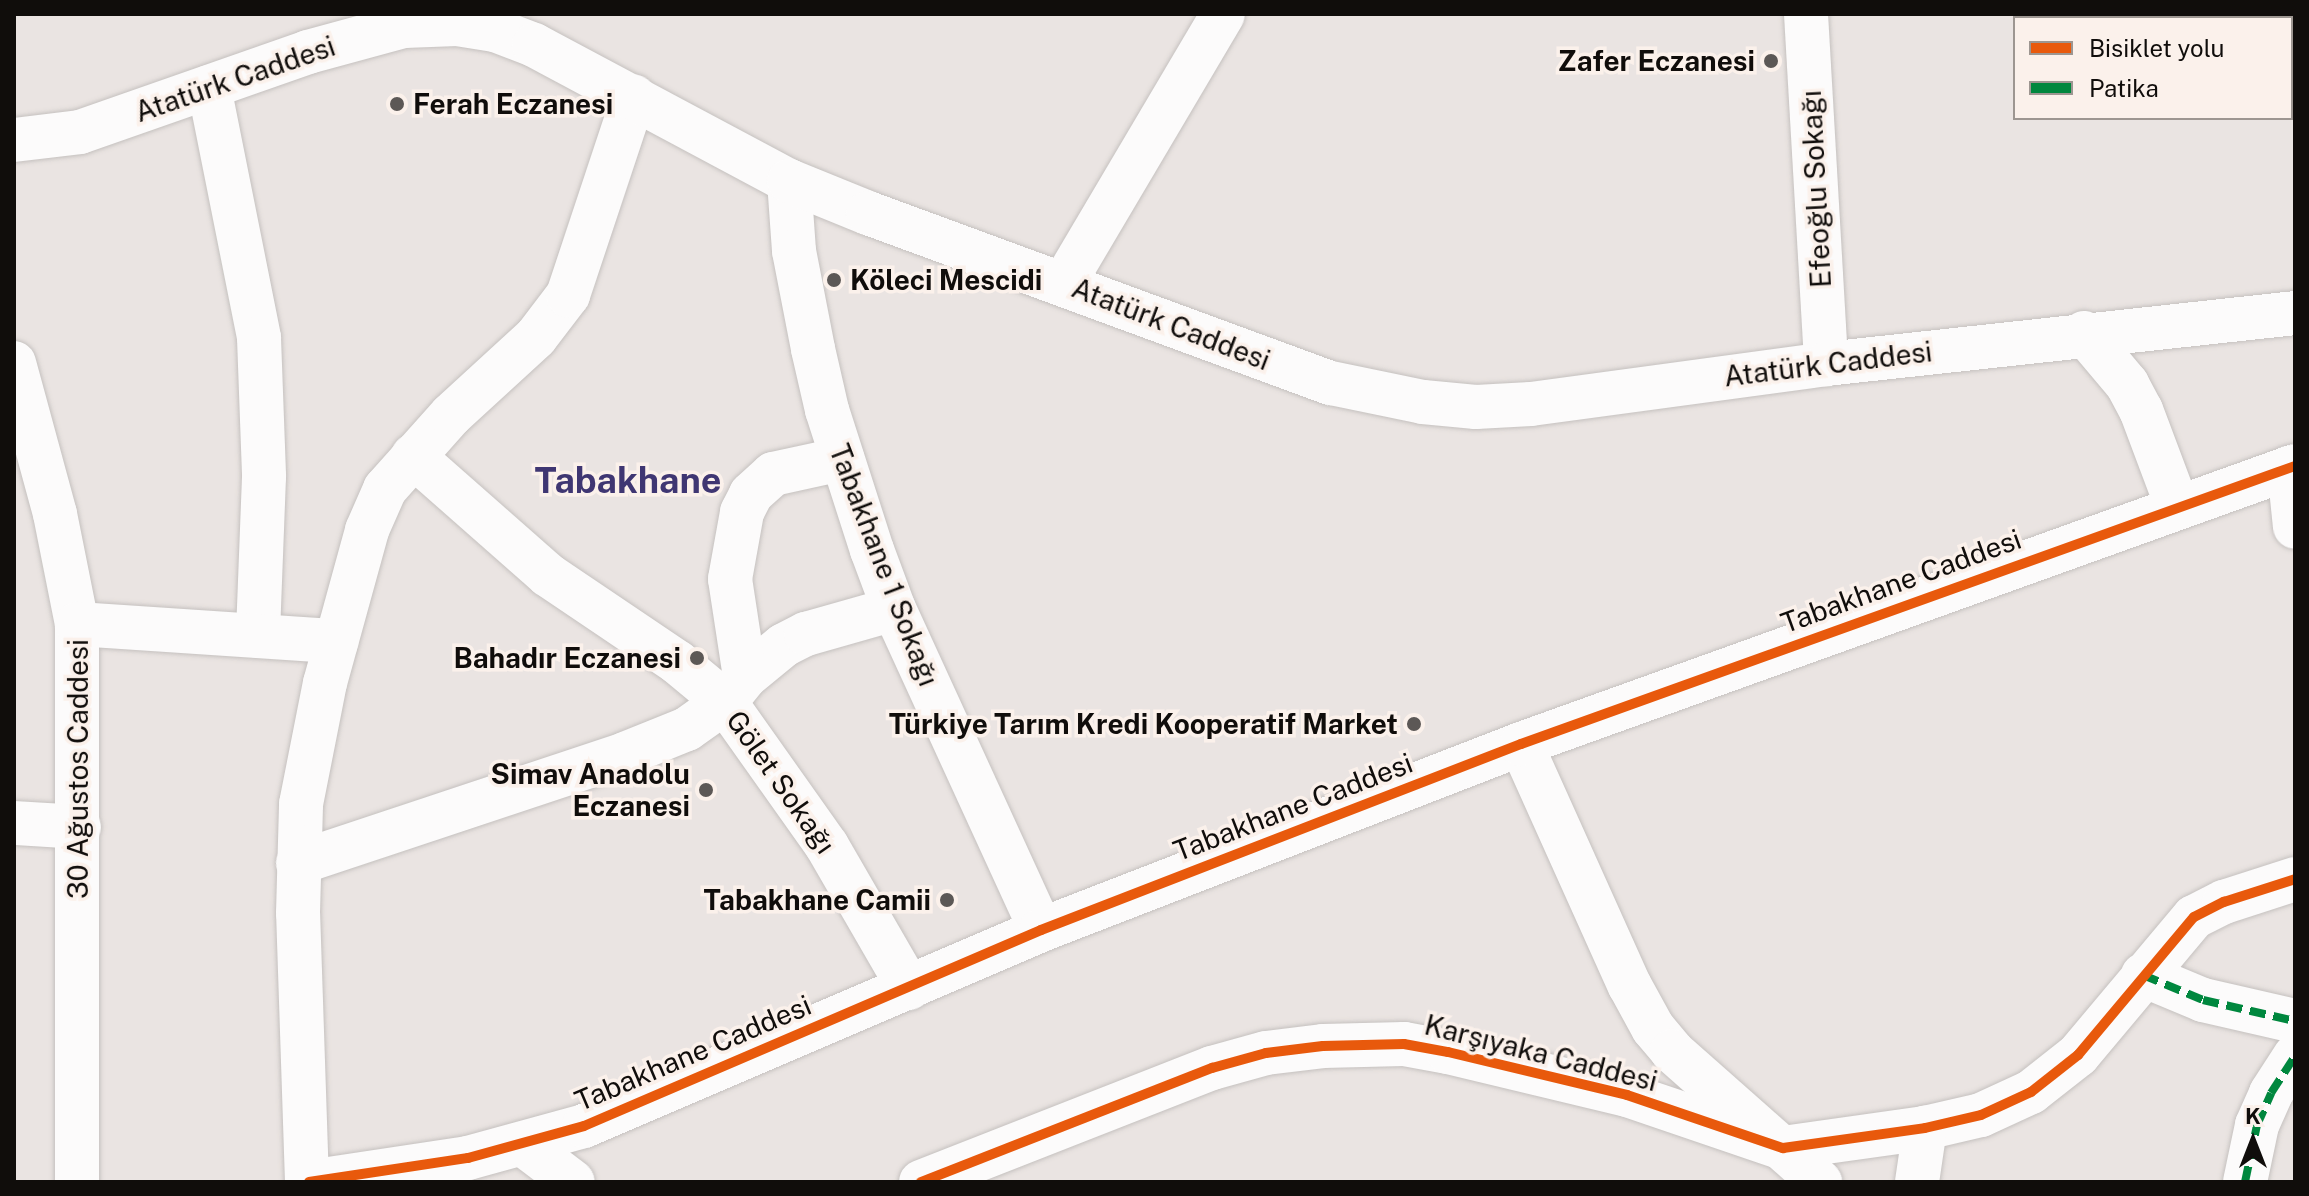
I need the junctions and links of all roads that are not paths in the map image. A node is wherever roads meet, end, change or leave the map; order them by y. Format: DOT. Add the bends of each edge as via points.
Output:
graph roads {
  1 [pos="1223,14"];
  2 [pos="1806,14"];
  3 [pos="456,19"];
  4 [pos="404,20"];
  5 [pos="209,87"];
  6 [pos="634,97"];
  7 [pos="14,140"];
  8 [pos="789,181"];
  9 [pos="1064,283"];
  10 [pos="2295,313"];
  11 [pos="2084,333"];
  12 [pos="14,363"];
  13 [pos="1826,364"];
  14 [pos="413,456"];
  15 [pos="842,459"];
  16 [pos="2292,467"];
  17 [pos="2177,506"];
  18 [pos="2295,527"];
  19 [pos="894,609"];
  20 [pos="77,624"];
  21 [pos="258,636"];
  22 [pos="336,641"];
  23 [pos="735,689"];
  24 [pos="1521,744"];
  25 [pos="14,823"];
  26 [pos="79,827"];
  27 [pos="298,863"];
  28 [pos="2295,879"];
  29 [pos="1041,930"];
  30 [pos="2143,975"];
  31 [pos="909,988"];
  32 [pos="2295,1021"];
  33 [pos="2295,1056"];
  34 [pos="1925,1128"];
  35 [pos="524,1145"];
  36 [pos="1783,1148"];
  37 [pos="392,1176"];
  38 [pos="77,1182"];
  39 [pos="308,1182"];
  40 [pos="573,1182"];
  41 [pos="921,1182"];
  42 [pos="1820,1182"];
  43 [pos="1917,1182"];
  44 [pos="2245,1182"];
  1 -- 9 [label="street"];
  2 -- 13 [label="street, Efeoğlu Sokağı"];
  3 -- 4 [label="street, Atatürk Caddesi"];
  3 -- 6 [label="street, Atatürk Caddesi" via="534,45"];
  4 -- 5 [label="street, Atatürk Caddesi"];
  5 -- 7 [label="street, Atatürk Caddesi" via="80,132"];
  5 -- 21 [label="street" via="259,338 264,477"];
  6 -- 8 [label="street, Atatürk Caddesi"];
  6 -- 14 [label="street" via="568,295 536,337"];
  8 -- 9 [label="street, Atatürk Caddesi"];
  8 -- 15 [label="street, Tabakhane 1 Sokağı" via="801,298"];
  9 -- 13 [label="street, Atatürk Caddesi" via="1331,383 1423,402 1476,407 1531,404"];
  10 -- 11 [label="street, Atatürk Caddesi"];
  11 -- 13 [label="street, Atatürk Caddesi"];
  11 -- 17 [label="street" via="2127,384 2141,410"];
  12 -- 20 [label="street, 30 Ağustos Caddesi" via="55,514"];
  14 -- 22 [label="street" via="385,489 367,530"];
  14 -- 23 [label="street" via="548,575 677,662"];
  15 -- 19 [label="street, Tabakhane 1 Sokağı"];
  15 -- 23 [label="street" via="773,474 759,483 746,503 730,579"];
  16 -- 17 [label="street, Tabakhane Caddesi"];
  16 -- 18 [label="street"];
  17 -- 24 [label="street, Tabakhane Caddesi"];
  19 -- 23 [label="street" via="806,634 767,656"];
  19 -- 29 [label="street, Tabakhane 1 Sokağı"];
  20 -- 21 [label="street"];
  20 -- 26 [label="street, 30 Ağustos Caddesi"];
  21 -- 22 [label="street"];
  22 -- 27 [label="street" via="308,761"];
  23 -- 27 [label="street" via="687,729 625,754"];
  23 -- 31 [label="street, Gölet Sokağı"];
  24 -- 29 [label="street, Tabakhane Caddesi"];
  24 -- 36 [label="street" via="1653,1028 1672,1051"];
  25 -- 26 [label="street"];
  26 -- 38 [label="street, 30 Ağustos Caddesi"];
  27 -- 39 [label="street"];
  28 -- 30 [label="street" via="2194,917"];
  29 -- 31 [label="street, Tabakhane Caddesi"];
  30 -- 32 [label="street" via="2203,1000"];
  30 -- 34 [label="street" via="2056,1075 2007,1105"];
  31 -- 35 [label="street, Tabakhane Caddesi" via="584,1126"];
  33 -- 44 [label="street" via="2257,1125"];
  34 -- 36 [label="street"];
  34 -- 43 [label="street"];
  35 -- 37 [label="street, Tabakhane Caddesi"];
  35 -- 40 [label="street"];
  36 -- 41 [label="street, Karşıyaka Caddesi" via="1553,1075 1404,1044 1366,1044 1266,1053 1212,1068"];
  36 -- 42 [label="street"];
  37 -- 39 [label="street, Tabakhane Caddesi"];
}
